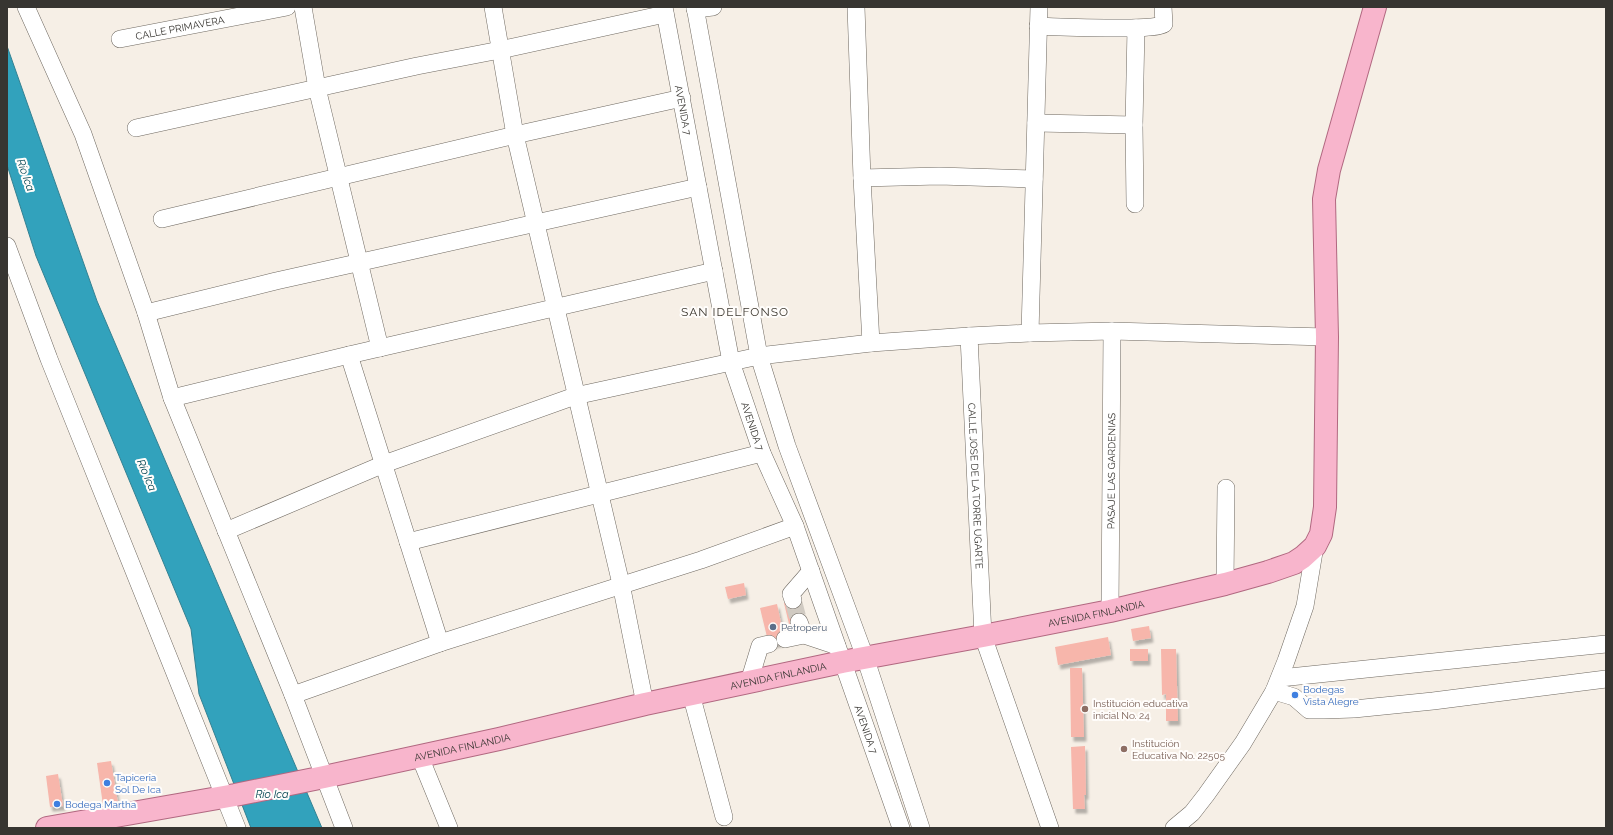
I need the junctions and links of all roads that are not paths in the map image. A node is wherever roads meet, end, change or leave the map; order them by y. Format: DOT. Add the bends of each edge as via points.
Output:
graph roads {
  1 [pos="26,7"];
  2 [pos="287,7"];
  3 [pos="303,7"];
  4 [pos="493,7"];
  5 [pos="713,7"];
  6 [pos="856,7"];
  7 [pos="1039,7"];
  8 [pos="1163,7"];
  9 [pos="1375,7"];
  10 [pos="695,8"];
  11 [pos="664,11"];
  12 [pos="1038,26"];
  13 [pos="1136,28"];
  14 [pos="120,39"];
  15 [pos="500,50"];
  16 [pos="317,88"];
  17 [pos="682,98"];
  18 [pos="1036,123"];
  19 [pos="1134,125"];
  20 [pos="136,128"];
  21 [pos="515,136"];
  22 [pos="338,178"];
  23 [pos="862,178"];
  24 [pos="1034,179"];
  25 [pos="698,187"];
  26 [pos="1135,204"];
  27 [pos="162,218"];
  28 [pos="536,224"];
  29 [pos="7,246"];
  30 [pos="359,263"];
  31 [pos="714,271"];
  32 [pos="555,307"];
  33 [pos="146,313"];
  34 [pos="1112,331"];
  35 [pos="1030,333"];
  36 [pos="969,336"];
  37 [pos="1327,337"];
  38 [pos="871,344"];
  39 [pos="380,348"];
  40 [pos="349,355"];
  41 [pos="759,356"];
  42 [pos="731,362"];
  43 [pos="576,396"];
  44 [pos="172,398"];
  45 [pos="762,453"];
  46 [pos="384,464"];
  47 [pos="1226,488"];
  48 [pos="599,494"];
  49 [pos="795,526"];
  50 [pos="226,531"];
  51 [pos="408,542"];
  52 [pos="1315,546"];
  53 [pos="810,571"];
  54 [pos="1225,584"];
  55 [pos="621,585"];
  56 [pos="793,600"];
  57 [pos="1110,611"];
  58 [pos="983,636"];
  59 [pos="785,639"];
  60 [pos="440,643"];
  61 [pos="769,644"];
  62 [pos="1606,644"];
  63 [pos="839,654"];
  64 [pos="866,657"];
  65 [pos="1606,680"];
  66 [pos="749,682"];
  67 [pos="1277,684"];
  68 [pos="691,694"];
  69 [pos="293,695"];
  70 [pos="645,704"];
  71 [pos="420,757"];
  72 [pos="317,779"];
  73 [pos="230,796"];
  74 [pos="724,817"];
  75 [pos="47,828"];
  76 [pos="237,828"];
  77 [pos="344,828"];
  78 [pos="448,828"];
  79 [pos="901,828"];
  80 [pos="921,828"];
  81 [pos="1050,828"];
  82 [pos="1174,828"];
  1 -- 33 [label="street" via="83,134"];
  2 -- 14 [label="street, CALLE PRIMAVERA"];
  3 -- 16 [label="street"];
  4 -- 15 [label="street"];
  5 -- 10 [label="street"];
  6 -- 23 [label="street"];
  7 -- 12 [label="street"];
  8 -- 13 [label="street" via="1162,26"];
  9 -- 37 [label="main road" via="1329,170 1324,199"];
  10 -- 41 [label="street"];
  11 -- 15 [label="street"];
  11 -- 17 [label="street, AVENIDA 7"];
  12 -- 13 [label="street"];
  12 -- 18 [label="street"];
  13 -- 19 [label="street"];
  15 -- 16 [label="street"];
  15 -- 21 [label="street"];
  16 -- 20 [label="street"];
  16 -- 22 [label="street"];
  17 -- 21 [label="street"];
  17 -- 25 [label="street, AVENIDA 7"];
  18 -- 19 [label="street"];
  18 -- 24 [label="street"];
  19 -- 26 [label="street"];
  21 -- 22 [label="street"];
  21 -- 28 [label="street"];
  22 -- 27 [label="street"];
  22 -- 30 [label="street"];
  23 -- 24 [label="street" via="939,176"];
  23 -- 38 [label="street"];
  24 -- 35 [label="street"];
  25 -- 28 [label="street"];
  25 -- 31 [label="street, AVENIDA 7"];
  28 -- 30 [label="street"];
  28 -- 32 [label="street"];
  29 -- 73 [label="street" via="49,359"];
  30 -- 33 [label="street"];
  30 -- 39 [label="street"];
  31 -- 32 [label="street"];
  31 -- 42 [label="street, AVENIDA 7"];
  32 -- 39 [label="street"];
  32 -- 43 [label="street"];
  33 -- 44 [label="street"];
  34 -- 35 [label="street"];
  34 -- 37 [label="street"];
  34 -- 57 [label="street, PASAJE LAS GARDENIAS"];
  35 -- 36 [label="street"];
  36 -- 38 [label="street"];
  36 -- 58 [label="street, CALLE JOSE DE LA TORRE UGARTE"];
  37 -- 52 [label="main road" via="1325,507 1321,534"];
  38 -- 41 [label="street"];
  39 -- 40 [label="street"];
  40 -- 44 [label="street"];
  40 -- 46 [label="street"];
  41 -- 42 [label="street"];
  41 -- 64 [label="street" via="787,446"];
  42 -- 43 [label="street"];
  42 -- 45 [label="street, AVENIDA 7"];
  43 -- 46 [label="street"];
  43 -- 48 [label="street"];
  44 -- 50 [label="street"];
  45 -- 48 [label="street"];
  45 -- 49 [label="street, AVENIDA 7"];
  46 -- 50 [label="street"];
  46 -- 51 [label="street"];
  47 -- 54 [label="street"];
  48 -- 51 [label="street"];
  48 -- 55 [label="street"];
  49 -- 53 [label="street, AVENIDA 7"];
  49 -- 55 [label="street" via="701,560"];
  50 -- 69 [label="street"];
  51 -- 60 [label="street"];
  52 -- 54 [label="main road, AVENIDA FINLANDIA" via="1294,563"];
  52 -- 67 [label="street" via="1305,606"];
  53 -- 56 [label="street" via="791,594"];
  53 -- 63 [label="street, AVENIDA 7"];
  54 -- 57 [label="main road, AVENIDA FINLANDIA"];
  55 -- 60 [label="street"];
  55 -- 70 [label="street"];
  57 -- 58 [label="main road, AVENIDA FINLANDIA"];
  58 -- 64 [label="main road, AVENIDA FINLANDIA"];
  58 -- 81 [label="street, CALLE JOSE DE LA TORRE UGARTE"];
  59 -- 63 [label="street" via="802,628"];
  60 -- 69 [label="street"];
  61 -- 66 [label="street" via="760,646"];
  62 -- 67 [label="street"];
  63 -- 64 [label="main road, AVENIDA FINLANDIA"];
  63 -- 66 [label="main road, AVENIDA FINLANDIA"];
  63 -- 79 [label="street, AVENIDA 7"];
  64 -- 80 [label="street"];
  65 -- 67 [label="street" via="1433,701 1331,710 1309,710"];
  66 -- 68 [label="main road, AVENIDA FINLANDIA"];
  67 -- 82 [label="street" via="1243,743 1206,795 1192,813"];
  68 -- 70 [label="main road, AVENIDA FINLANDIA"];
  68 -- 74 [label="street"];
  69 -- 72 [label="street"];
  70 -- 71 [label="main road, AVENIDA FINLANDIA"];
  71 -- 72 [label="main road, AVENIDA FINLANDIA"];
  71 -- 78 [label="street"];
  72 -- 73 [label="main road, AVENIDA FINLANDIA"];
  72 -- 77 [label="street"];
  73 -- 75 [label="main road, AVENIDA FINLANDIA"];
  73 -- 76 [label="street"];
}
